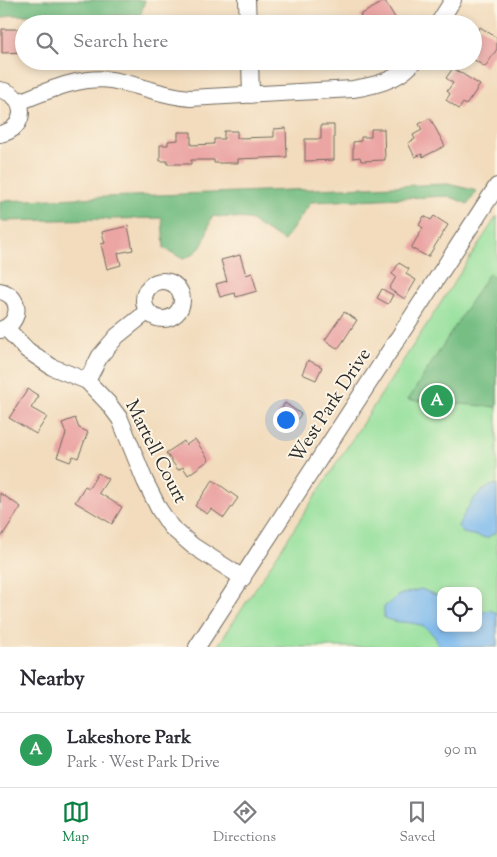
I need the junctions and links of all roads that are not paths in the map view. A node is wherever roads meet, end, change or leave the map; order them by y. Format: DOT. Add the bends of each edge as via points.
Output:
graph roads {
  1 [pos="247,0"];
  2 [pos="453,0"];
  3 [pos="248,15"];
  4 [pos="444,15"];
  5 [pos="250,70"];
  6 [pos="403,70"];
  7 [pos="0,90"];
  8 [pos="251,95"];
  9 [pos="18,102"];
  10 [pos="0,134"];
  11 [pos="497,186"];
  12 [pos="0,291"];
  13 [pos="147,312"];
  14 [pos="3,329"];
  15 [pos="87,381"];
  16 [pos="243,578"];
  17 [pos="197,647"];
  1 -- 3 [label="street"];
  2 -- 4 [label="street"];
  5 -- 8 [label="street"];
  6 -- 8 [label="street" via="366,87"];
  7 -- 9 [label="street" via="8,92"];
  8 -- 9 [label="street" via="190,98 118,82 92,80"];
  9 -- 10 [label="street" via="21,116 18,124 7,133"];
  11 -- 16 [label="street, West Park Drive"];
  12 -- 14 [label="street, Martell Court" via="9,295 16,306 15,319"];
  13 -- 15 [label="street" via="117,336 100,356"];
  14 -- 15 [label="street, Martell Court" via="52,367"];
  15 -- 16 [label="street, Martell Court" via="120,419 145,481 172,527 193,546"];
  16 -- 17 [label="street, West Park Drive"];
}
